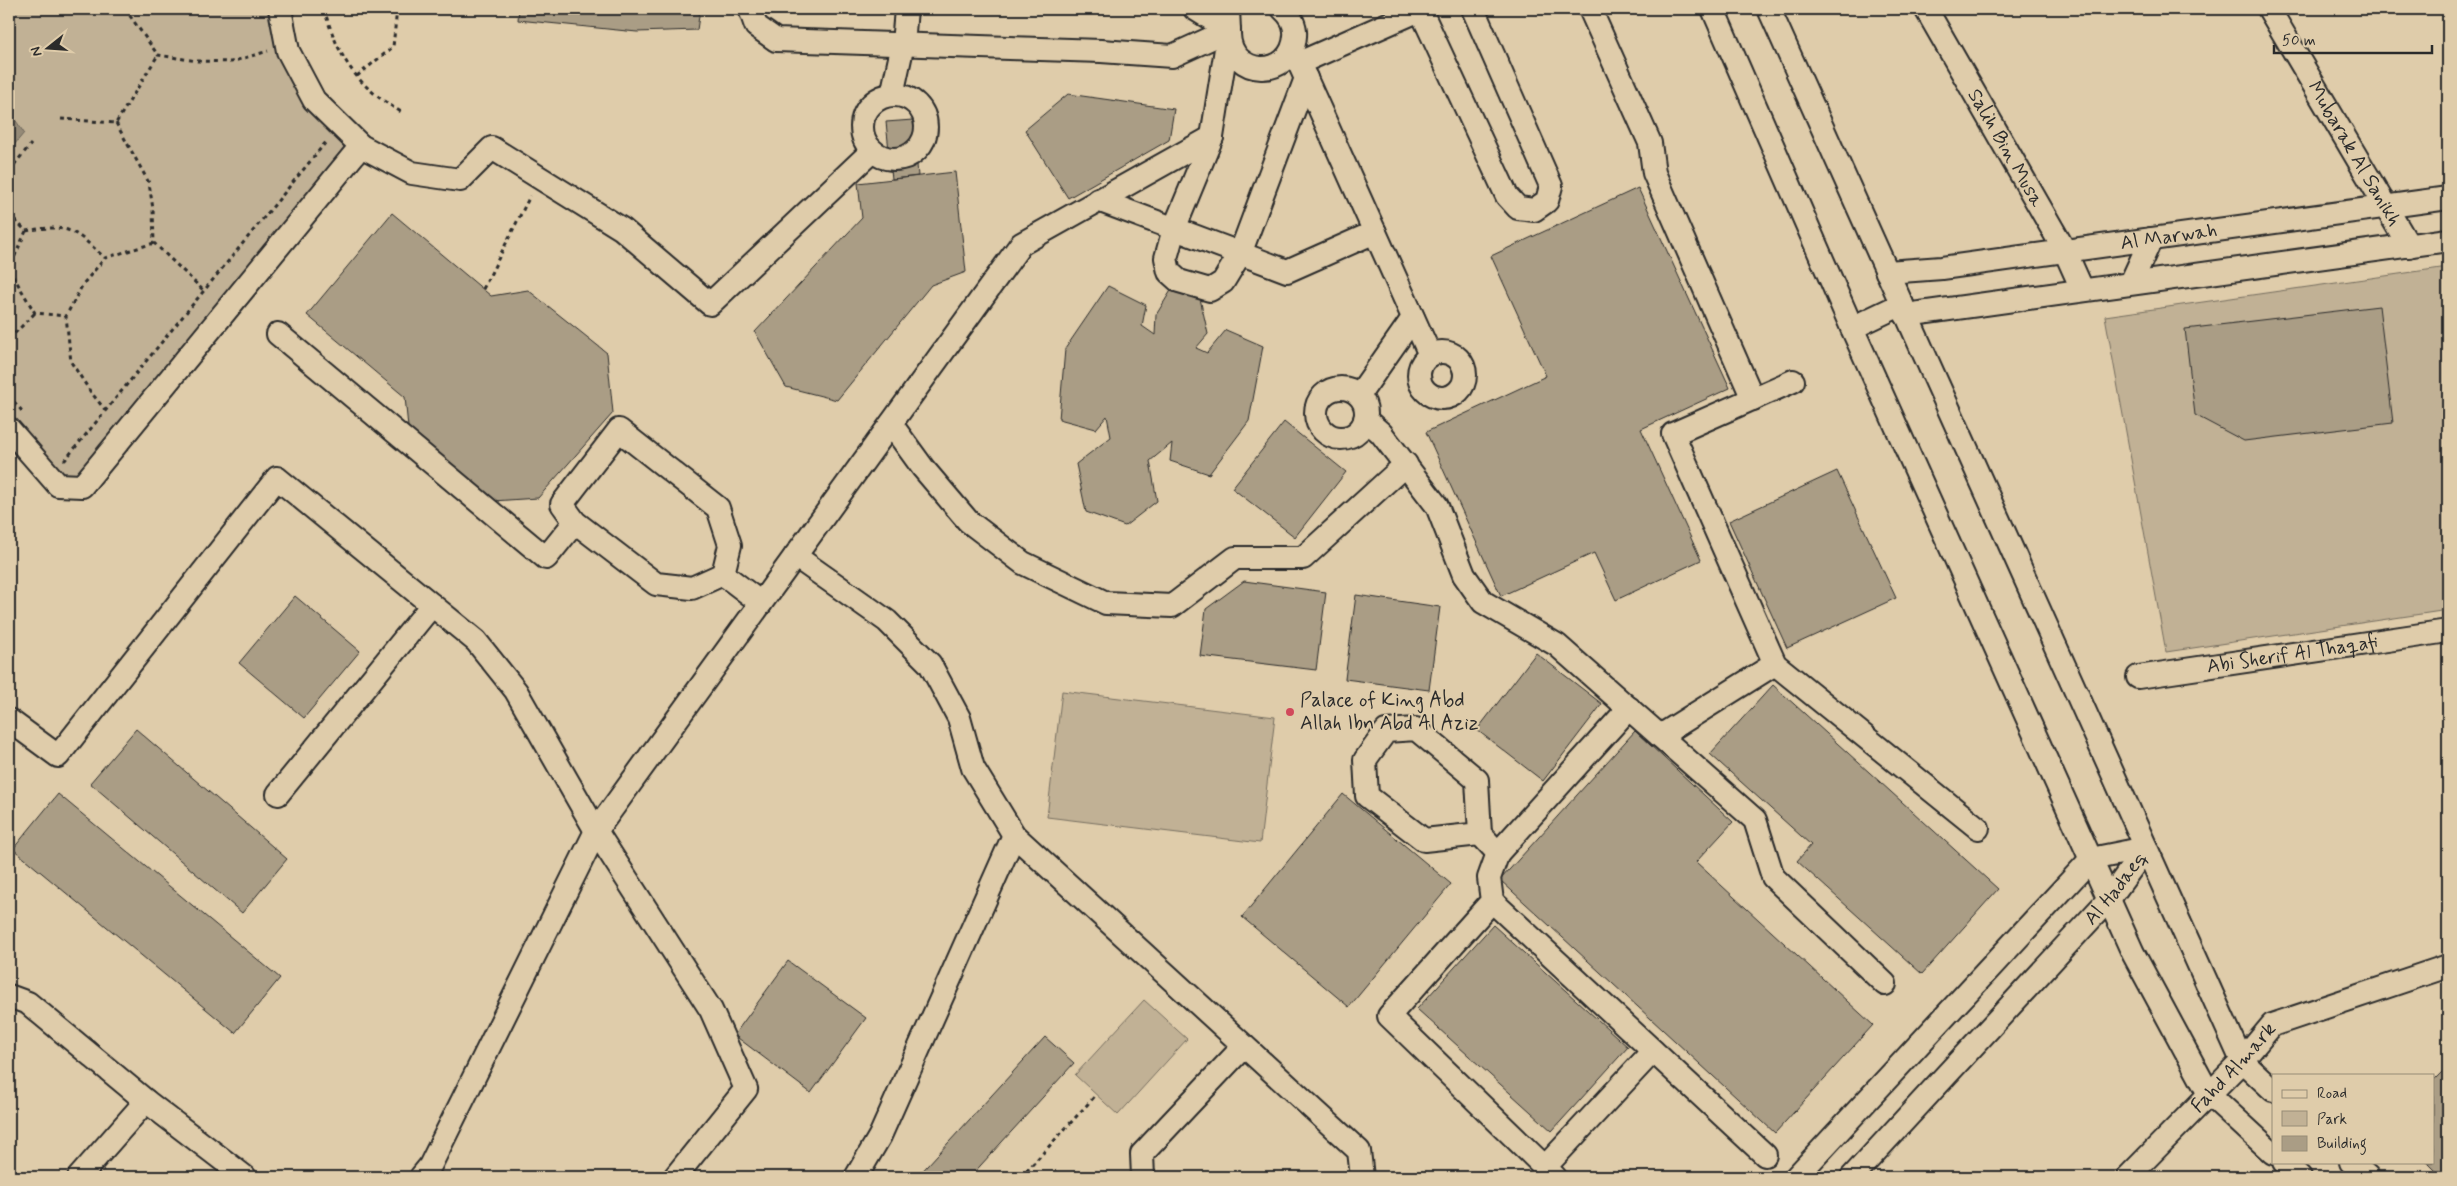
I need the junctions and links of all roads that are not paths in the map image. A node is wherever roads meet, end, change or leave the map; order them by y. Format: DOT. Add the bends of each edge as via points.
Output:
graph roads {
  1 [pos="280,9"];
  2 [pos="750,9"];
  3 [pos="906,9"];
  4 [pos="1195,9"];
  5 [pos="1241,9"];
  6 [pos="1286,9"];
  7 [pos="1421,9"];
  8 [pos="1473,9"];
  9 [pos="1590,9"];
  10 [pos="1713,9"];
  11 [pos="1769,9"];
  12 [pos="1926,9"];
  13 [pos="2268,9"];
  14 [pos="1228,20"];
  15 [pos="903,44"];
  16 [pos="1299,65"];
  17 [pos="892,95"];
  18 [pos="1212,137"];
  19 [pos="361,146"];
  20 [pos="872,151"];
  21 [pos="2448,198"];
  22 [pos="1098,200"];
  23 [pos="2385,206"];
  24 [pos="1174,229"];
  25 [pos="1375,232"];
  26 [pos="2151,239"];
  27 [pos="2448,240"];
  28 [pos="2409,246"];
  29 [pos="2065,251"];
  30 [pos="1240,254"];
  31 [pos="1887,272"];
  32 [pos="2131,282"];
  33 [pos="2082,289"];
  34 [pos="1904,309"];
  35 [pos="1413,318"];
  36 [pos="1852,328"];
  37 [pos="278,334"];
  38 [pos="1430,356"];
  39 [pos="1793,382"];
  40 [pos="1359,395"];
  41 [pos="1753,399"];
  42 [pos="1365,419"];
  43 [pos="891,424"];
  44 [pos="9,429"];
  45 [pos="1406,464"];
  46 [pos="575,522"];
  47 [pos="796,556"];
  48 [pos="723,574"];
  49 [pos="761,603"];
  50 [pos="432,605"];
  51 [pos="2448,631"];
  52 [pos="1775,664"];
  53 [pos="2138,677"];
  54 [pos="1629,708"];
  55 [pos="9,720"];
  56 [pos="1660,736"];
  57 [pos="278,794"];
  58 [pos="1978,828"];
  59 [pos="596,831"];
  60 [pos="1480,834"];
  61 [pos="1014,835"];
  62 [pos="2146,848"];
  63 [pos="1498,854"];
  64 [pos="2091,859"];
  65 [pos="2109,899"];
  66 [pos="1492,901"];
  67 [pos="2448,966"];
  68 [pos="1885,984"];
  69 [pos="9,996"];
  70 [pos="1244,1046"];
  71 [pos="1653,1050"];
  72 [pos="2242,1060"];
  73 [pos="2272,1089"];
  74 [pos="2209,1094"];
  75 [pos="146,1101"];
  76 [pos="2272,1152"];
  77 [pos="1765,1155"];
  78 [pos="2286,1164"];
  79 [pos="2353,1164"];
  80 [pos="1550,1172"];
  81 [pos="79,1177"];
  82 [pos="245,1177"];
  83 [pos="421,1177"];
  84 [pos="675,1177"];
  85 [pos="856,1177"];
  86 [pos="1143,1177"];
  87 [pos="1362,1177"];
  88 [pos="1796,1177"];
  89 [pos="1852,1177"];
  90 [pos="2128,1177"];
  91 [pos="2300,1177"];
  92 [pos="2368,1177"];
  1 -- 19 [label="street" via="288,51 314,100"];
  2 -- 15 [label="street" via="756,26 776,40"];
  3 -- 15 [label="street"];
  4 -- 14 [label="street"];
  5 -- 14 [label="street" via="1232,20"];
  6 -- 16 [label="street" via="1296,31"];
  7 -- 8 [label="street" via="1507,196 1518,208 1534,210 1547,201 1550,180"];
  7 -- 16 [label="street"];
  9 -- 41 [label="street" via="1650,143 1654,173"];
  10 -- 36 [label="street"];
  11 -- 31 [label="street"];
  12 -- 29 [label="street, Salih Bin Musa"];
  13 -- 23 [label="street, Mubarak Al Sanikh"];
  14 -- 15 [label="street" via="1172,56"];
  14 -- 16 [label="street" via="1233,51 1249,66 1272,67 1282,62"];
  14 -- 18 [label="street"];
  15 -- 17 [label="street"];
  16 -- 25 [label="street"];
  16 -- 30 [label="street"];
  17 -- 20 [label="street" via="872,103 862,122 865,143"];
  17 -- 20 [label="street" via="907,98 920,108 926,128 925,138 920,147 903,159 881,157"];
  18 -- 22 [label="street"];
  18 -- 24 [label="street"];
  19 -- 20 [label="street" via="412,173 460,180 492,148 622,229 710,304"];
  19 -- 44 [label="street" via="82,486 58,485"];
  21 -- 23 [label="street, Al Marwah"];
  22 -- 24 [label="street"];
  22 -- 43 [label="street" via="1021,244"];
  23 -- 26 [label="street, Al Marwah"];
  23 -- 28 [label="street, Mubarak Al Sanikh"];
  24 -- 30 [label="street"];
  24 -- 30 [label="street" via="1166,258 1169,272 1179,281 1210,290 1218,288"];
  25 -- 30 [label="street" via="1287,272"];
  25 -- 35 [label="street"];
  26 -- 29 [label="street, Al Marwah"];
  26 -- 32 [label="street"];
  27 -- 28 [label="street, Al Marwah"];
  28 -- 32 [label="street, Al Marwah"];
  29 -- 31 [label="street, Al Marwah"];
  29 -- 33 [label="street, Salih Bin Musa"];
  31 -- 34 [label="street"];
  32 -- 33 [label="street, Al Marwah"];
  33 -- 34 [label="street, Al Marwah"];
  34 -- 36 [label="street, Al Marwah"];
  34 -- 62 [label="street"];
  35 -- 38 [label="street"];
  35 -- 40 [label="street"];
  36 -- 64 [label="street"];
  37 -- 46 [label="street" via="546,558"];
  39 -- 41 [label="street"];
  40 -- 42 [label="street" via="1364,402"];
  40 -- 42 [label="street" via="1345,388 1330,390 1319,401 1317,416 1323,430 1339,438 1355,433"];
  41 -- 52 [label="street" via="1673,434"];
  42 -- 45 [label="street"];
  43 -- 45 [label="street" via="922,468 968,521 1023,563 1106,603 1172,606 1235,558 1303,558"];
  43 -- 47 [label="street"];
  45 -- 54 [label="street" via="1437,506 1464,575 1483,602 1557,645"];
  46 -- 48 [label="street" via="656,584 692,588"];
  46 -- 48 [label="street" via="562,504 619,430 718,508 730,545"];
  47 -- 49 [label="street"];
  47 -- 61 [label="street" via="887,621 930,664 959,718 973,768"];
  48 -- 49 [label="street"];
  49 -- 59 [label="street"];
  50 -- 55 [label="street" via="277,478 58,756"];
  50 -- 57 [label="street"];
  50 -- 59 [label="street" via="476,641 516,691"];
  51 -- 53 [label="street, Abi Sherif Al Thaqafi"];
  52 -- 56 [label="street"];
  52 -- 58 [label="street"];
  54 -- 56 [label="street"];
  54 -- 63 [label="street"];
  56 -- 68 [label="street" via="1755,820 1773,877"];
  59 -- 83 [label="street" via="430,1166"];
  59 -- 84 [label="street" via="711,1010 746,1089"];
  60 -- 60 [label="street" via="1477,780 1416,729 1386,731 1364,760 1367,796 1424,840"];
  60 -- 63 [label="street"];
  61 -- 70 [label="street"];
  61 -- 85 [label="street" via="880,1136"];
  62 -- 64 [label="street, Al Hadaeq"];
  62 -- 65 [label="street, Al Hadaeq"];
  62 -- 72 [label="street"];
  63 -- 66 [label="street" via="1489,878"];
  64 -- 65 [label="street"];
  64 -- 88 [label="street, Al Hadaeq"];
  65 -- 74 [label="street" via="2134,954"];
  65 -- 89 [label="street, Al Hadaeq"];
  66 -- 71 [label="street"];
  66 -- 80 [label="street" via="1389,1016"];
  67 -- 72 [label="street, Fahd Almark" via="2272,1026"];
  69 -- 75 [label="street" via="28,1003"];
  70 -- 86 [label="street" via="1142,1154"];
  70 -- 87 [label="street" via="1359,1150"];
  71 -- 77 [label="street"];
  71 -- 80 [label="street"];
  72 -- 73 [label="street"];
  72 -- 74 [label="street, Fahd Almark"];
  74 -- 76 [label="street"];
  74 -- 90 [label="street, Fahd Almark"];
  75 -- 81 [label="street"];
  75 -- 82 [label="street"];
  78 -- 91 [label="street"];
  79 -- 92 [label="street"];
}
